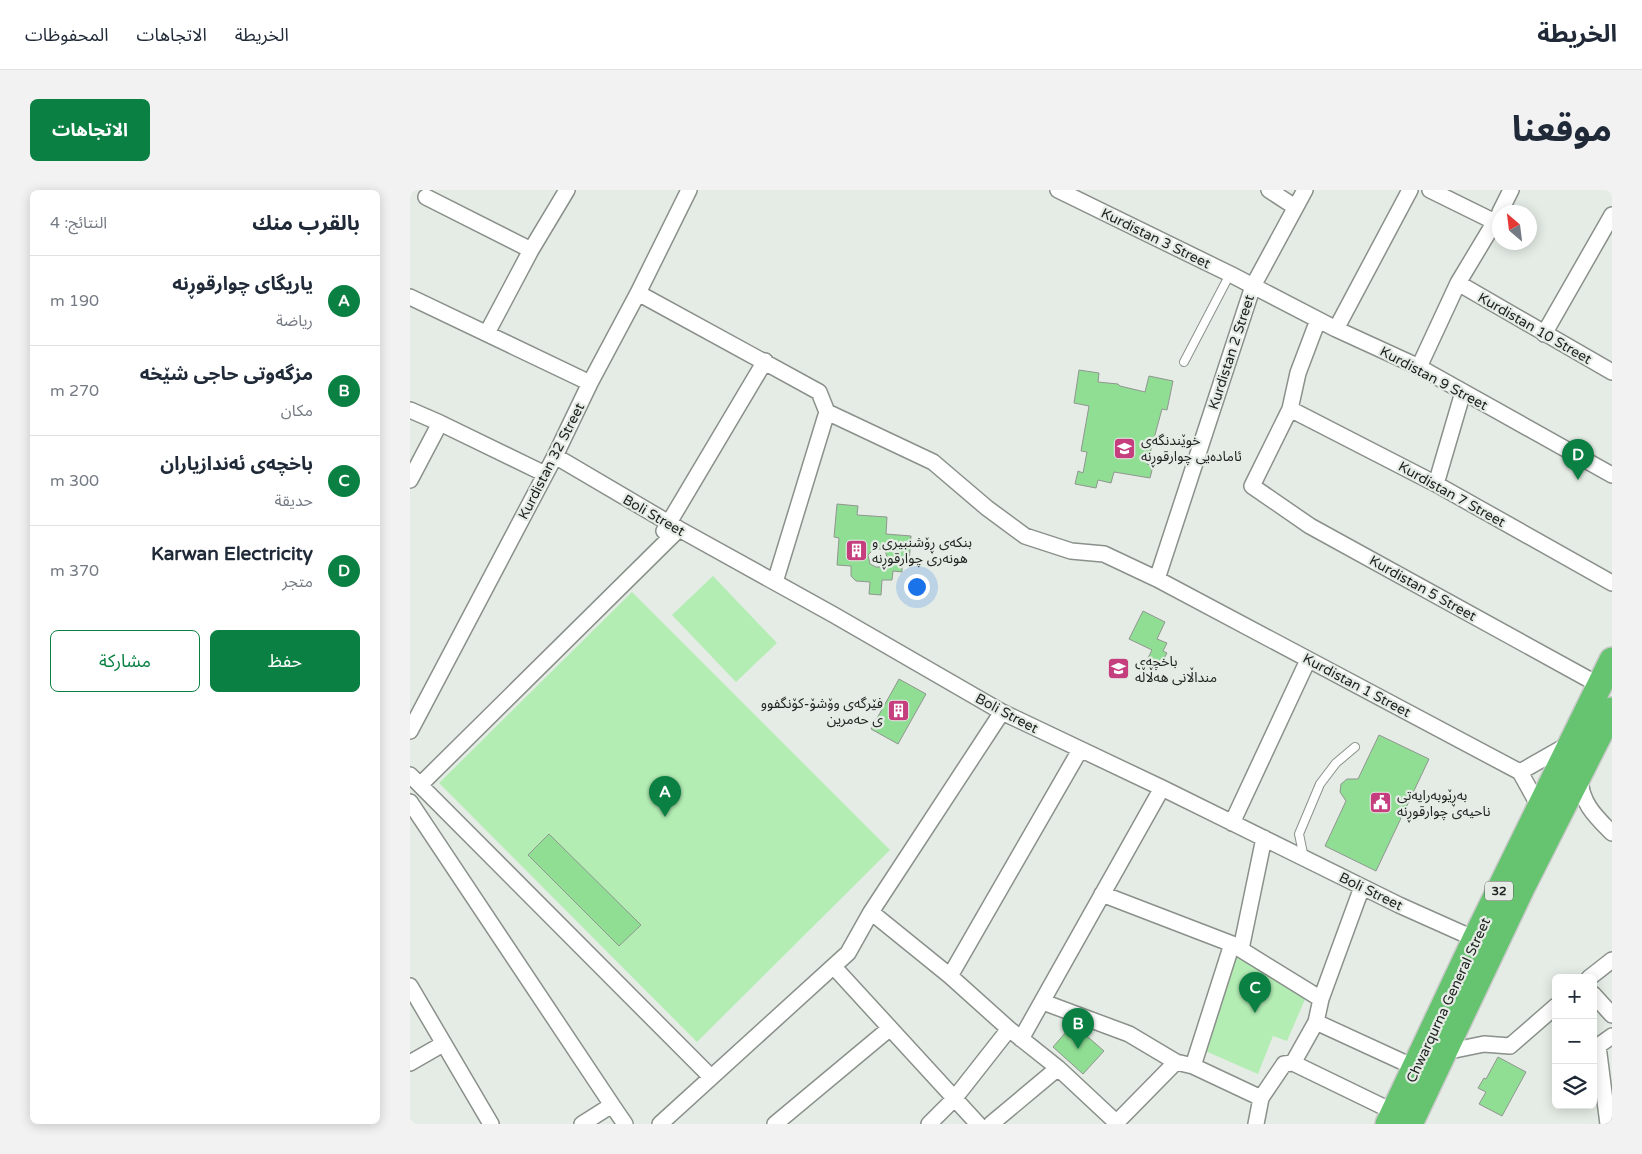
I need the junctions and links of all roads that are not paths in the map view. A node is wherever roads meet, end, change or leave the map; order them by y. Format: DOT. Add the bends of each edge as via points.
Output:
graph roads {
  1 [pos="567,190"];
  2 [pos="689,190"];
  3 [pos="1058,190"];
  4 [pos="1269,190"];
  5 [pos="1305,190"];
  6 [pos="1410,190"];
  7 [pos="1430,190"];
  8 [pos="1511,190"];
  9 [pos="426,197"];
  10 [pos="1504,205"];
  11 [pos="1295,206"];
  12 [pos="1492,214"];
  13 [pos="1612,216"];
  14 [pos="1492,226"];
  15 [pos="531,250"];
  16 [pos="1230,274"];
  17 [pos="1458,284"];
  18 [pos="1253,286"];
  19 [pos="638,293"];
  20 [pos="410,297"];
  21 [pos="1318,320"];
  22 [pos="1336,329"];
  23 [pos="487,333"];
  24 [pos="1544,334"];
  25 [pos="765,361"];
  26 [pos="1184,362"];
  27 [pos="1609,365"];
  28 [pos="1419,367"];
  29 [pos="590,383"];
  30 [pos="1463,392"];
  31 [pos="1290,409"];
  32 [pos="410,410"];
  33 [pos="827,412"];
  34 [pos="440,423"];
  35 [pos="555,456"];
  36 [pos="545,474"];
  37 [pos="1612,476"];
  38 [pos="410,480"];
  39 [pos="1436,484"];
  40 [pos="674,526"];
  41 [pos="1157,579"];
  42 [pos="775,582"];
  43 [pos="1612,583"];
  44 [pos="1308,660"];
  45 [pos="1612,660"];
  46 [pos="1599,685"];
  47 [pos="1612,710"];
  48 [pos="1002,712"];
  49 [pos="410,731"];
  50 [pos="1572,742"];
  51 [pos="1355,747"];
  52 [pos="1080,750"];
  53 [pos="1520,772"];
  54 [pos="1580,773"];
  55 [pos="415,780"];
  56 [pos="1162,788"];
  57 [pos="410,802"];
  58 [pos="1549,811"];
  59 [pos="1232,823"];
  60 [pos="1608,830"];
  61 [pos="1264,838"];
  62 [pos="1304,858"];
  63 [pos="1362,887"];
  64 [pos="1102,894"];
  65 [pos="871,912"];
  66 [pos="1237,947"];
  67 [pos="1479,948"];
  68 [pos="1612,960"];
  69 [pos="834,967"];
  70 [pos="1594,974"];
  71 [pos="950,976"];
  72 [pos="410,986"];
  73 [pos="1597,998"];
  74 [pos="1321,999"];
  75 [pos="1043,1002"];
  76 [pos="1552,1009"];
  77 [pos="1612,1015"];
  78 [pos="1316,1022"];
  79 [pos="889,1029"];
  80 [pos="1015,1034"];
  81 [pos="1612,1036"];
  82 [pos="443,1044"];
  83 [pos="1445,1052"];
  84 [pos="1176,1062"];
  85 [pos="410,1063"];
  86 [pos="1293,1063"];
  87 [pos="1193,1066"];
  88 [pos="1058,1068"];
  89 [pos="1416,1068"];
  90 [pos="712,1077"];
  91 [pos="1262,1098"];
  92 [pos="954,1099"];
  93 [pos="612,1105"];
  94 [pos="1398,1120"];
  95 [pos="491,1124"];
  96 [pos="582,1124"];
  97 [pos="625,1124"];
  98 [pos="660,1124"];
  99 [pos="774,1124"];
  100 [pos="929,1124"];
  101 [pos="978,1124"];
  102 [pos="992,1124"];
  103 [pos="1116,1124"];
  104 [pos="1256,1124"];
  105 [pos="1608,1124"];
  1 -- 15 [label="street"];
  2 -- 19 [label="street, Kurdistan 32 Street"];
  3 -- 16 [label="street, Kurdistan 3 Street"];
  4 -- 11 [label="street"];
  5 -- 11 [label="street, Kurdistan 2 Street"];
  6 -- 22 [label="street"];
  7 -- 12 [label="street"];
  8 -- 10 [label="street"];
  9 -- 15 [label="street"];
  11 -- 18 [label="street, Kurdistan 2 Street"];
  13 -- 24 [label="street"];
  14 -- 17 [label="street"];
  15 -- 23 [label="street"];
  16 -- 18 [label="street, Kurdistan 3 Street"];
  16 -- 26 [label="lane"];
  17 -- 24 [label="street, Kurdistan 10 Street"];
  17 -- 28 [label="street"];
  18 -- 21 [label="street, Kurdistan 9 Street"];
  18 -- 41 [label="street, Kurdistan 2 Street"];
  19 -- 25 [label="street"];
  19 -- 29 [label="street, Kurdistan 32 Street"];
  20 -- 23 [label="street"];
  21 -- 22 [label="street, Kurdistan 9 Street"];
  21 -- 31 [label="street" via="1298,373"];
  22 -- 28 [label="street, Kurdistan 9 Street"];
  23 -- 29 [label="street"];
  24 -- 27 [label="street, Kurdistan 10 Street"];
  25 -- 33 [label="street" via="819,392"];
  25 -- 40 [label="street"];
  28 -- 30 [label="street, Kurdistan 9 Street"];
  29 -- 35 [label="street, Kurdistan 32 Street"];
  30 -- 37 [label="street, Kurdistan 9 Street"];
  30 -- 39 [label="street"];
  31 -- 39 [label="street, Kurdistan 7 Street"];
  31 -- 46 [label="street, Kurdistan 5 Street" via="1252,486 1310,526"];
  32 -- 34 [label="street"];
  33 -- 41 [label="street, Kurdistan 1 Street" via="933,462 1025,536 1071,551 1104,554"];
  33 -- 42 [label="street"];
  34 -- 36 [label="street"];
  34 -- 38 [label="street"];
  35 -- 36 [label="street, Kurdistan 32 Street"];
  35 -- 40 [label="street, Boli Street"];
  36 -- 49 [label="street, Kurdistan 32 Street"];
  39 -- 43 [label="street, Kurdistan 7 Street"];
  40 -- 42 [label="street, Boli Street"];
  40 -- 55 [label="street" via="644,564"];
  41 -- 44 [label="street, Kurdistan 1 Street"];
  42 -- 48 [label="street, Boli Street"];
  44 -- 53 [label="street, Kurdistan 1 Street"];
  44 -- 59 [label="street"];
  45 -- 46 [label="highway, Chwarqurna General Street / 32"];
  46 -- 50 [label="highway, Chwarqurna General Street / 32"];
  47 -- 54 [label="highway, Chwarqurna General Street / 32"];
  48 -- 52 [label="street, Boli Street"];
  48 -- 65 [label="street"];
  50 -- 53 [label="street"];
  50 -- 58 [label="highway, Chwarqurna General Street / 32"];
  51 -- 62 [label="lane" via="1336,763 1320,784 1299,834"];
  52 -- 56 [label="street, Boli Street"];
  52 -- 71 [label="street"];
  53 -- 58 [label="street"];
  54 -- 58 [label="highway, Chwarqurna General Street / 32"];
  54 -- 60 [label="street" via="1582,795"];
  55 -- 90 [label="street"];
  56 -- 59 [label="street, Boli Street"];
  56 -- 64 [label="street"];
  57 -- 93 [label="street"];
  58 -- 60 [label="street" via="1577,812"];
  58 -- 67 [label="highway, Chwarqurna General Street / 32"];
  59 -- 61 [label="street, Boli Street"];
  61 -- 62 [label="street, Boli Street"];
  61 -- 66 [label="street"];
  62 -- 63 [label="street, Boli Street"];
  63 -- 67 [label="street, Boli Street"];
  63 -- 74 [label="street"];
  64 -- 66 [label="street"];
  64 -- 75 [label="street"];
  65 -- 69 [label="street" via="848,953"];
  65 -- 71 [label="street"];
  66 -- 74 [label="street"];
  66 -- 87 [label="street"];
  67 -- 83 [label="highway, Chwarqurna General Street / 32"];
  67 -- 89 [label="highway, Chwarqurna General Street / 32"];
  68 -- 70 [label="street"];
  69 -- 79 [label="street"];
  69 -- 90 [label="street"];
  71 -- 80 [label="street"];
  72 -- 82 [label="street"];
  73 -- 77 [label="street"];
  74 -- 78 [label="street"];
  75 -- 80 [label="street"];
  75 -- 84 [label="street" via="1129,1034"];
  76 -- 83 [label="street" via="1510,1046 1484,1044"];
  78 -- 86 [label="street"];
  78 -- 89 [label="street"];
  79 -- 92 [label="street"];
  79 -- 99 [label="street"];
  80 -- 88 [label="street"];
  80 -- 92 [label="street"];
  81 -- 105 [label="street" via="1598,1046"];
  82 -- 85 [label="street"];
  82 -- 95 [label="street"];
  83 -- 94 [label="highway, Chwarqurna General Street / 32"];
  84 -- 87 [label="street"];
  84 -- 103 [label="street"];
  86 -- 91 [label="street" via="1284,1064"];
  86 -- 94 [label="street"];
  87 -- 91 [label="street"];
  88 -- 102 [label="street"];
  88 -- 103 [label="street"];
  89 -- 94 [label="highway, Chwarqurna General Street / 32"];
  90 -- 98 [label="street"];
  91 -- 104 [label="street"];
  92 -- 100 [label="street"];
  92 -- 101 [label="street"];
  93 -- 96 [label="street"];
  93 -- 97 [label="street"];
}
